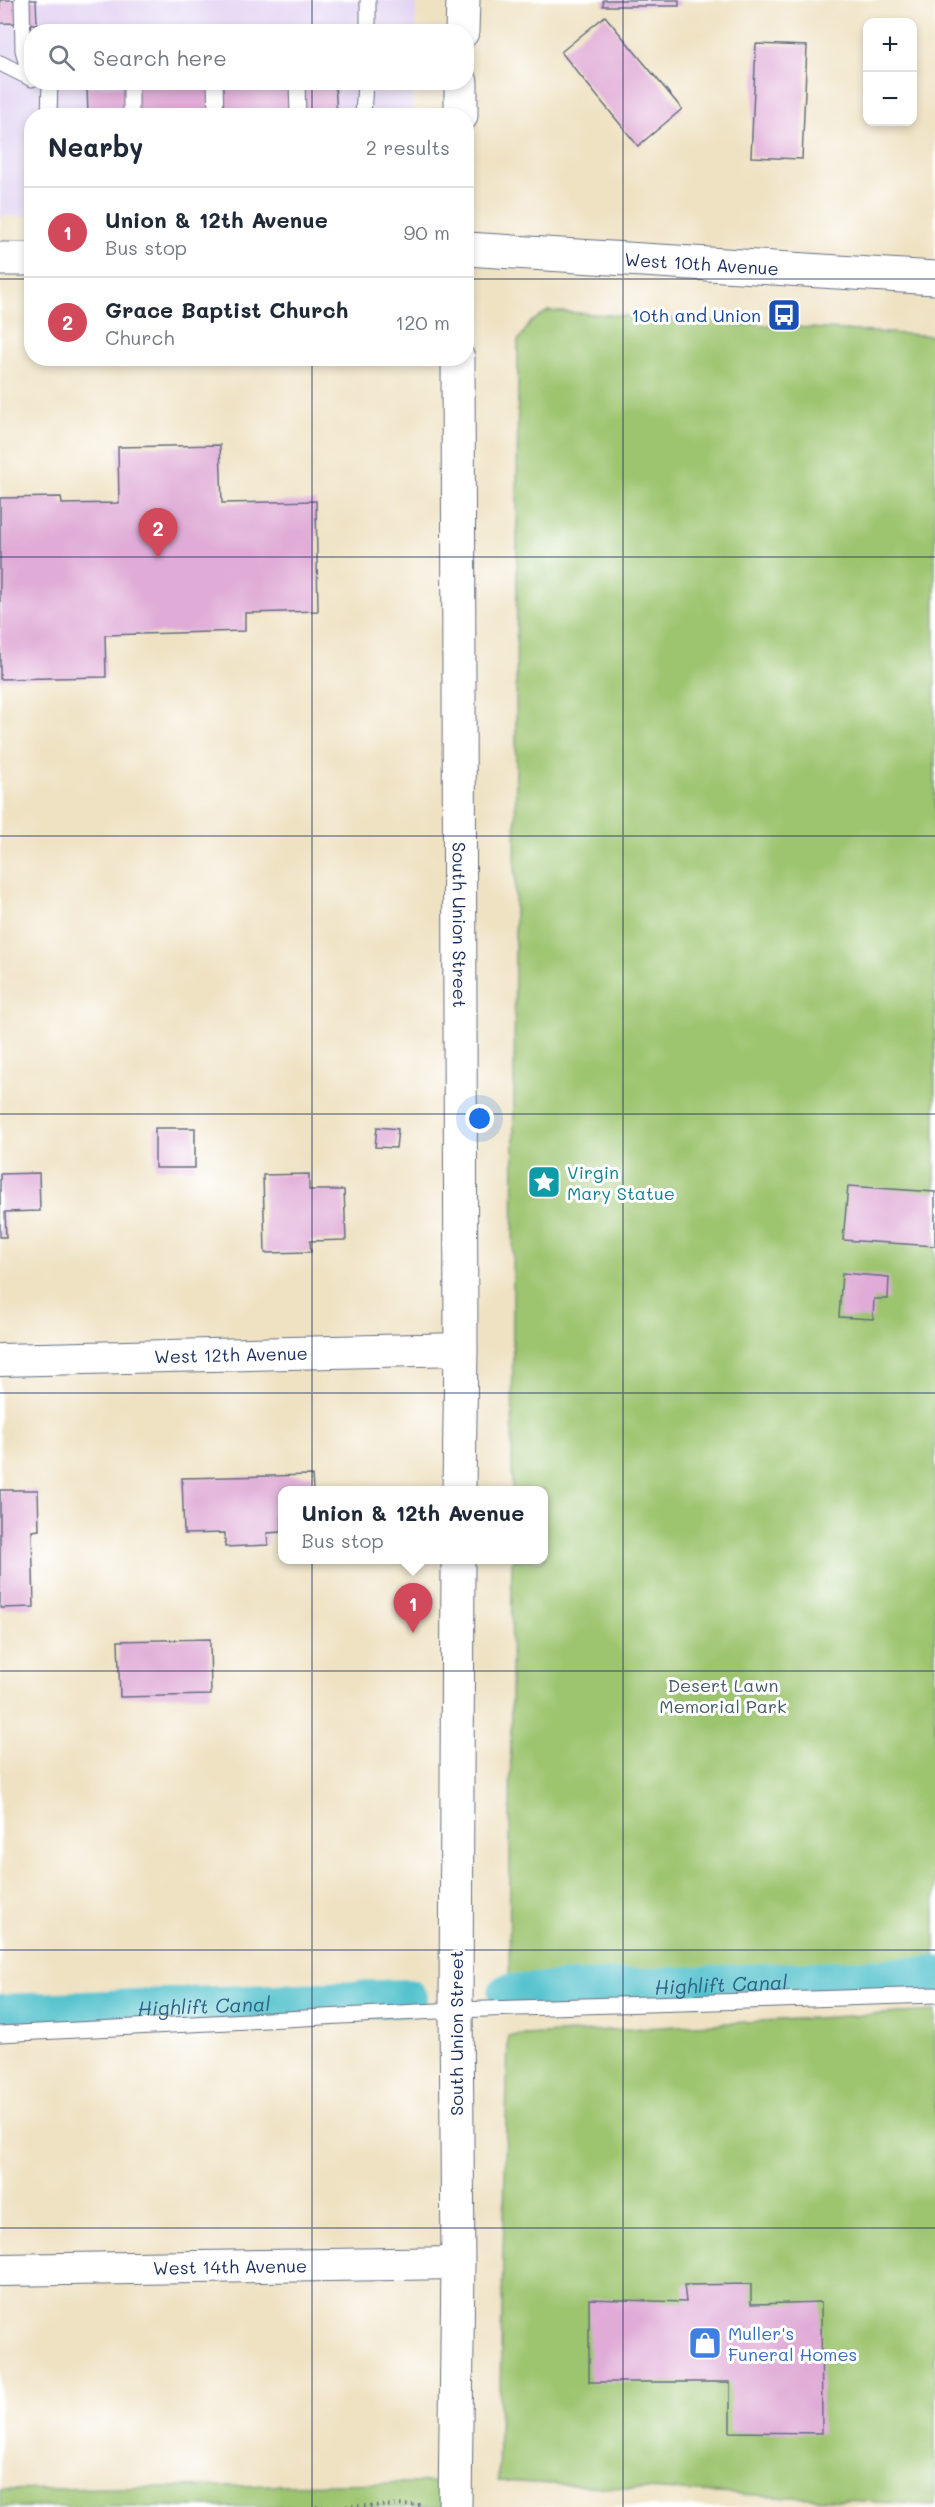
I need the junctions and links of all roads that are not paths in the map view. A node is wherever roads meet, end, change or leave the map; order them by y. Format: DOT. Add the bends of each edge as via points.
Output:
graph roads {
  1 [pos="22,0"];
  2 [pos="368,0"];
  3 [pos="463,0"];
  4 [pos="368,24"];
  5 [pos="462,24"];
  6 [pos="24,52"];
  7 [pos="0,63"];
  8 [pos="24,74"];
  9 [pos="42,90"];
  10 [pos="131,90"];
  11 [pos="215,90"];
  12 [pos="297,90"];
  13 [pos="365,90"];
  14 [pos="461,90"];
  15 [pos="47,108"];
  16 [pos="131,108"];
  17 [pos="216,108"];
  18 [pos="298,108"];
  19 [pos="363,108"];
  20 [pos="461,108"];
  21 [pos="474,249"];
  22 [pos="24,258"];
  23 [pos="0,259"];
  24 [pos="935,278"];
  25 [pos="458,366"];
  26 [pos="461,1349"];
  27 [pos="0,1360"];
  28 [pos="459,1486"];
  29 [pos="458,1564"];
  30 [pos="935,1995"];
  31 [pos="456,2010"];
  32 [pos="0,2034"];
  33 [pos="458,2263"];
  34 [pos="0,2270"];
  35 [pos="455,2506"];
  1 -- 6 [label="lane"];
  2 -- 4 [label="lane"];
  3 -- 5 [label="main road"];
  7 -- 8 [label="lane"];
  9 -- 15 [label="lane"];
  10 -- 16 [label="lane"];
  11 -- 17 [label="lane"];
  12 -- 18 [label="lane"];
  13 -- 19 [label="lane"];
  14 -- 20 [label="main road"];
  21 -- 24 [label="main road, West 10th Avenue"];
  22 -- 23 [label="main road"];
  25 -- 26 [label="main road, South Union Street"];
  26 -- 27 [label="street, West 12th Avenue"];
  26 -- 28 [label="main road, South Union Street"];
  29 -- 31 [label="main road, South Union Street"];
  30 -- 31 [label="lane"];
  31 -- 32 [label="lane"];
  31 -- 33 [label="main road, South Union Street"];
  33 -- 34 [label="street, West 14th Avenue"];
  33 -- 35 [label="main road, South Union Street"];
}
